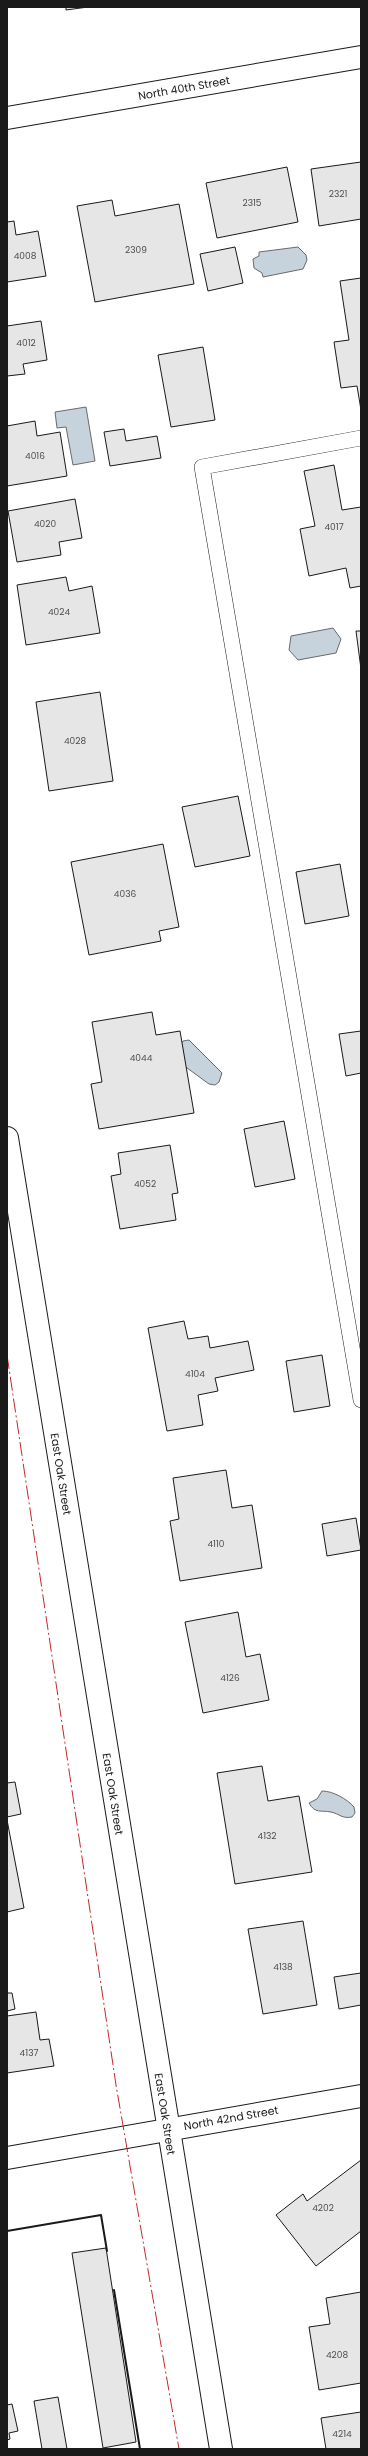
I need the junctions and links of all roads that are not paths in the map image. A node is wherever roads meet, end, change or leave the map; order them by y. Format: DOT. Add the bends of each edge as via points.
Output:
graph roads {
  1 [pos="361,57"];
  2 [pos="7,118"];
  3 [pos="361,438"];
  4 [pos="7,1138"];
  5 [pos="361,1400"];
  6 [pos="361,2096"];
  7 [pos="168,2129"];
  8 [pos="7,2158"];
  9 [pos="221,2449"];
  1 -- 2 [label="street, North 40th Street"];
  3 -- 5 [label="lane" via="202,467"];
  4 -- 7 [label="street, East Oak Street"];
  6 -- 7 [label="street, North 42nd Street"];
  7 -- 8 [label="street, North 42nd Street"];
  7 -- 9 [label="street, East Oak Street"];
}
